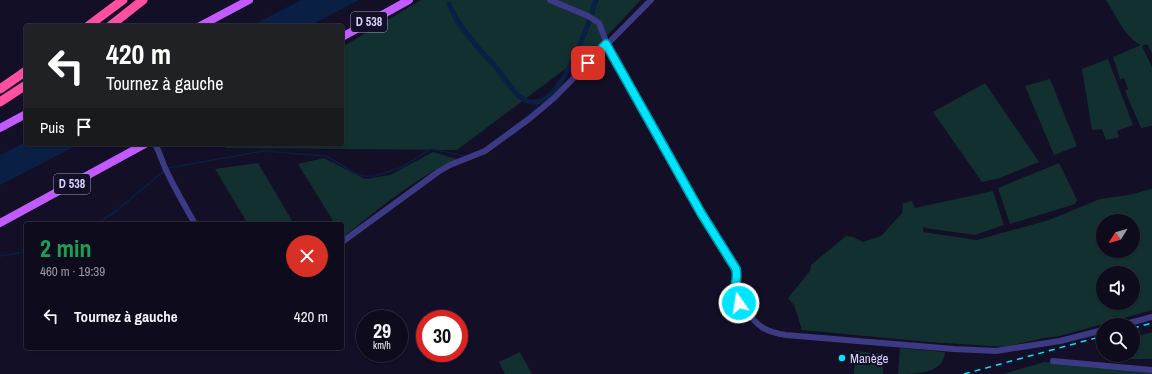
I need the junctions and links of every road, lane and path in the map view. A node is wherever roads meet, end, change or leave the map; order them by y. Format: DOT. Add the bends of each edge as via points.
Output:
graph roads {
  1 [pos="123,0"];
  2 [pos="143,0"];
  3 [pos="249,0"];
  4 [pos="408,0"];
  5 [pos="550,0"];
  6 [pos="650,0"];
  7 [pos="91,24"];
  8 [pos="113,24"];
  9 [pos="204,24"];
  10 [pos="344,36"];
  11 [pos="606,44"];
  12 [pos="24,72"];
  13 [pos="24,86"];
  14 [pos="0,89"];
  15 [pos="0,102"];
  16 [pos="24,115"];
  17 [pos="0,128"];
  18 [pos="140,146"];
  19 [pos="156,146"];
  20 [pos="194,222"];
  21 [pos="0,223"];
  22 [pos="344,241"];
  23 [pos="1152,317"];
  24 [pos="1140,320"];
  25 [pos="1096,332"];
  26 [pos="1053,361"];
  27 [pos="1152,370"];
  1 -- 7 [label="highway"];
  2 -- 8 [label="highway"];
  3 -- 9 [label="main road"];
  4 -- 10 [label="main road, D 538"];
  5 -- 11 [label="street" via="596,21"];
  6 -- 11 [label="street"];
  11 -- 22 [label="street" via="554,98 508,136 485,151 438,172"];
  11 -- 25 [label="street" via="701,213 736,269 736,298 754,322 764,329 786,335 996,351 1060,341"];
  12 -- 14 [label="highway"];
  13 -- 15 [label="highway"];
  16 -- 17 [label="main road"];
  18 -- 21 [label="main road, D 538"];
  19 -- 20 [label="street"];
  23 -- 24 [label="street"];
  26 -- 27 [label="street"];
}
